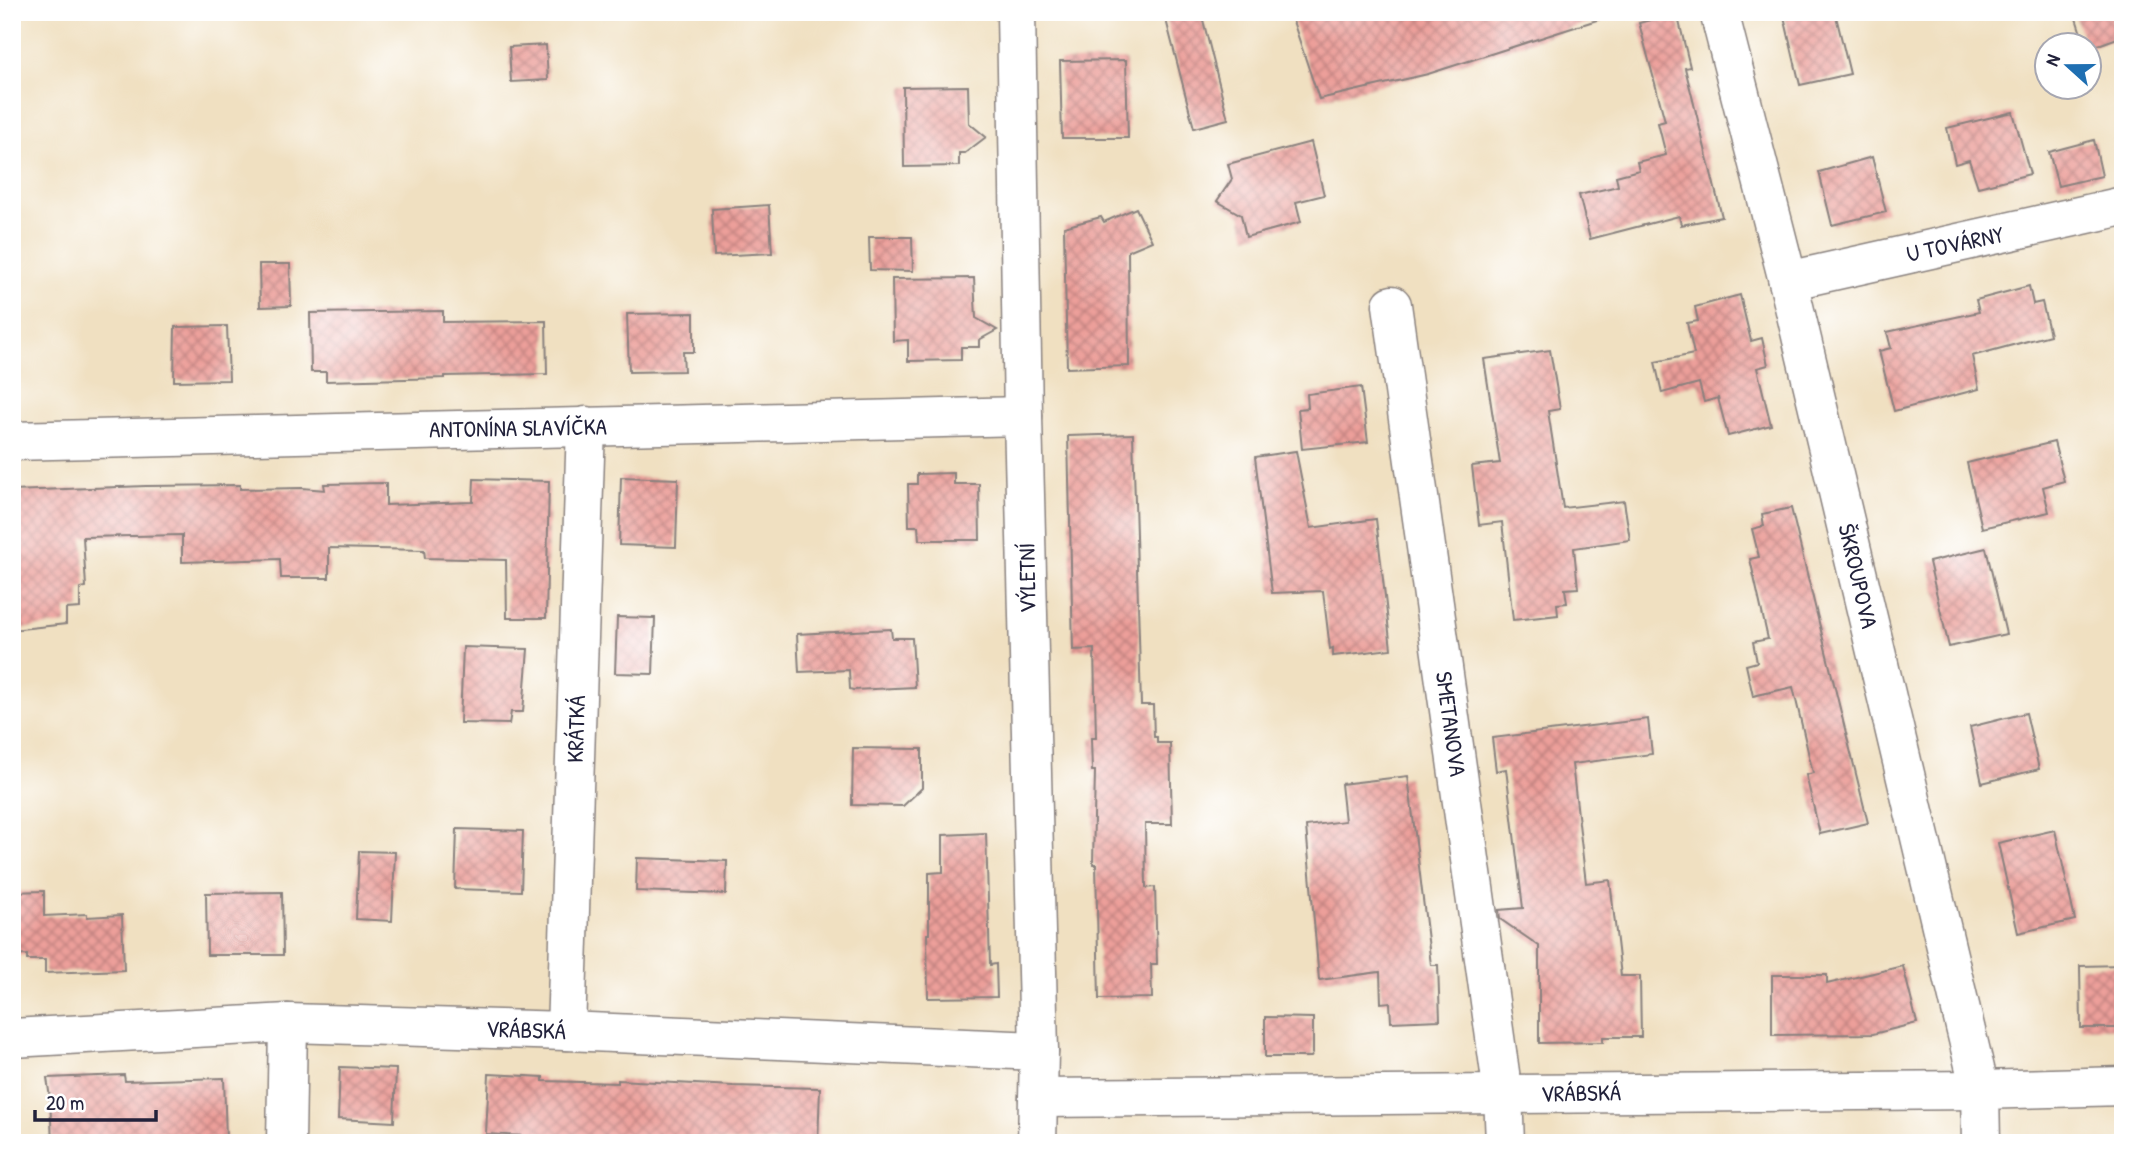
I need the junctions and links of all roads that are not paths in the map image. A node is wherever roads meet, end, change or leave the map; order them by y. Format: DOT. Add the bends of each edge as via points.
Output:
graph roads {
  1 [pos="1016,12"];
  2 [pos="1719,12"];
  3 [pos="2123,206"];
  4 [pos="1788,281"];
  5 [pos="1392,305"];
  6 [pos="1023,416"];
  7 [pos="586,426"];
  8 [pos="12,441"];
  9 [pos="288,1023"];
  10 [pos="566,1031"];
  11 [pos="12,1038"];
  12 [pos="1039,1051"];
  13 [pos="2123,1086"];
  14 [pos="1980,1090"];
  15 [pos="1503,1094"];
  16 [pos="1038,1098"];
  17 [pos="286,1143"];
  18 [pos="1037,1143"];
  19 [pos="1505,1143"];
  20 [pos="1980,1143"];
  1 -- 6 [label="street, VÝLETNÍ"];
  2 -- 4 [label="street, ŠKROUPOVA"];
  3 -- 4 [label="street, U TOVÁRNY"];
  4 -- 14 [label="street, ŠKROUPOVA"];
  5 -- 15 [label="street, SMETANOVA"];
  6 -- 7 [label="street, ANTONÍNA SLAVÍČKA"];
  6 -- 12 [label="street, VÝLETNÍ"];
  7 -- 8 [label="street, ANTONÍNA SLAVÍČKA"];
  7 -- 10 [label="street, KRÁTKÁ"];
  9 -- 10 [label="street, VRÁBSKÁ"];
  9 -- 11 [label="street, VRÁBSKÁ"];
  9 -- 17 [label="street"];
  10 -- 12 [label="street, VRÁBSKÁ"];
  12 -- 16 [label="street, VÝLETNÍ"];
  13 -- 14 [label="street, VRÁBSKÁ"];
  14 -- 15 [label="street, VRÁBSKÁ"];
  14 -- 20 [label="street, ŠKROUPOVA"];
  15 -- 16 [label="street, VRÁBSKÁ"];
  15 -- 19 [label="street, SMETANOVA"];
  16 -- 18 [label="street, VÝLETNÍ"];
}
